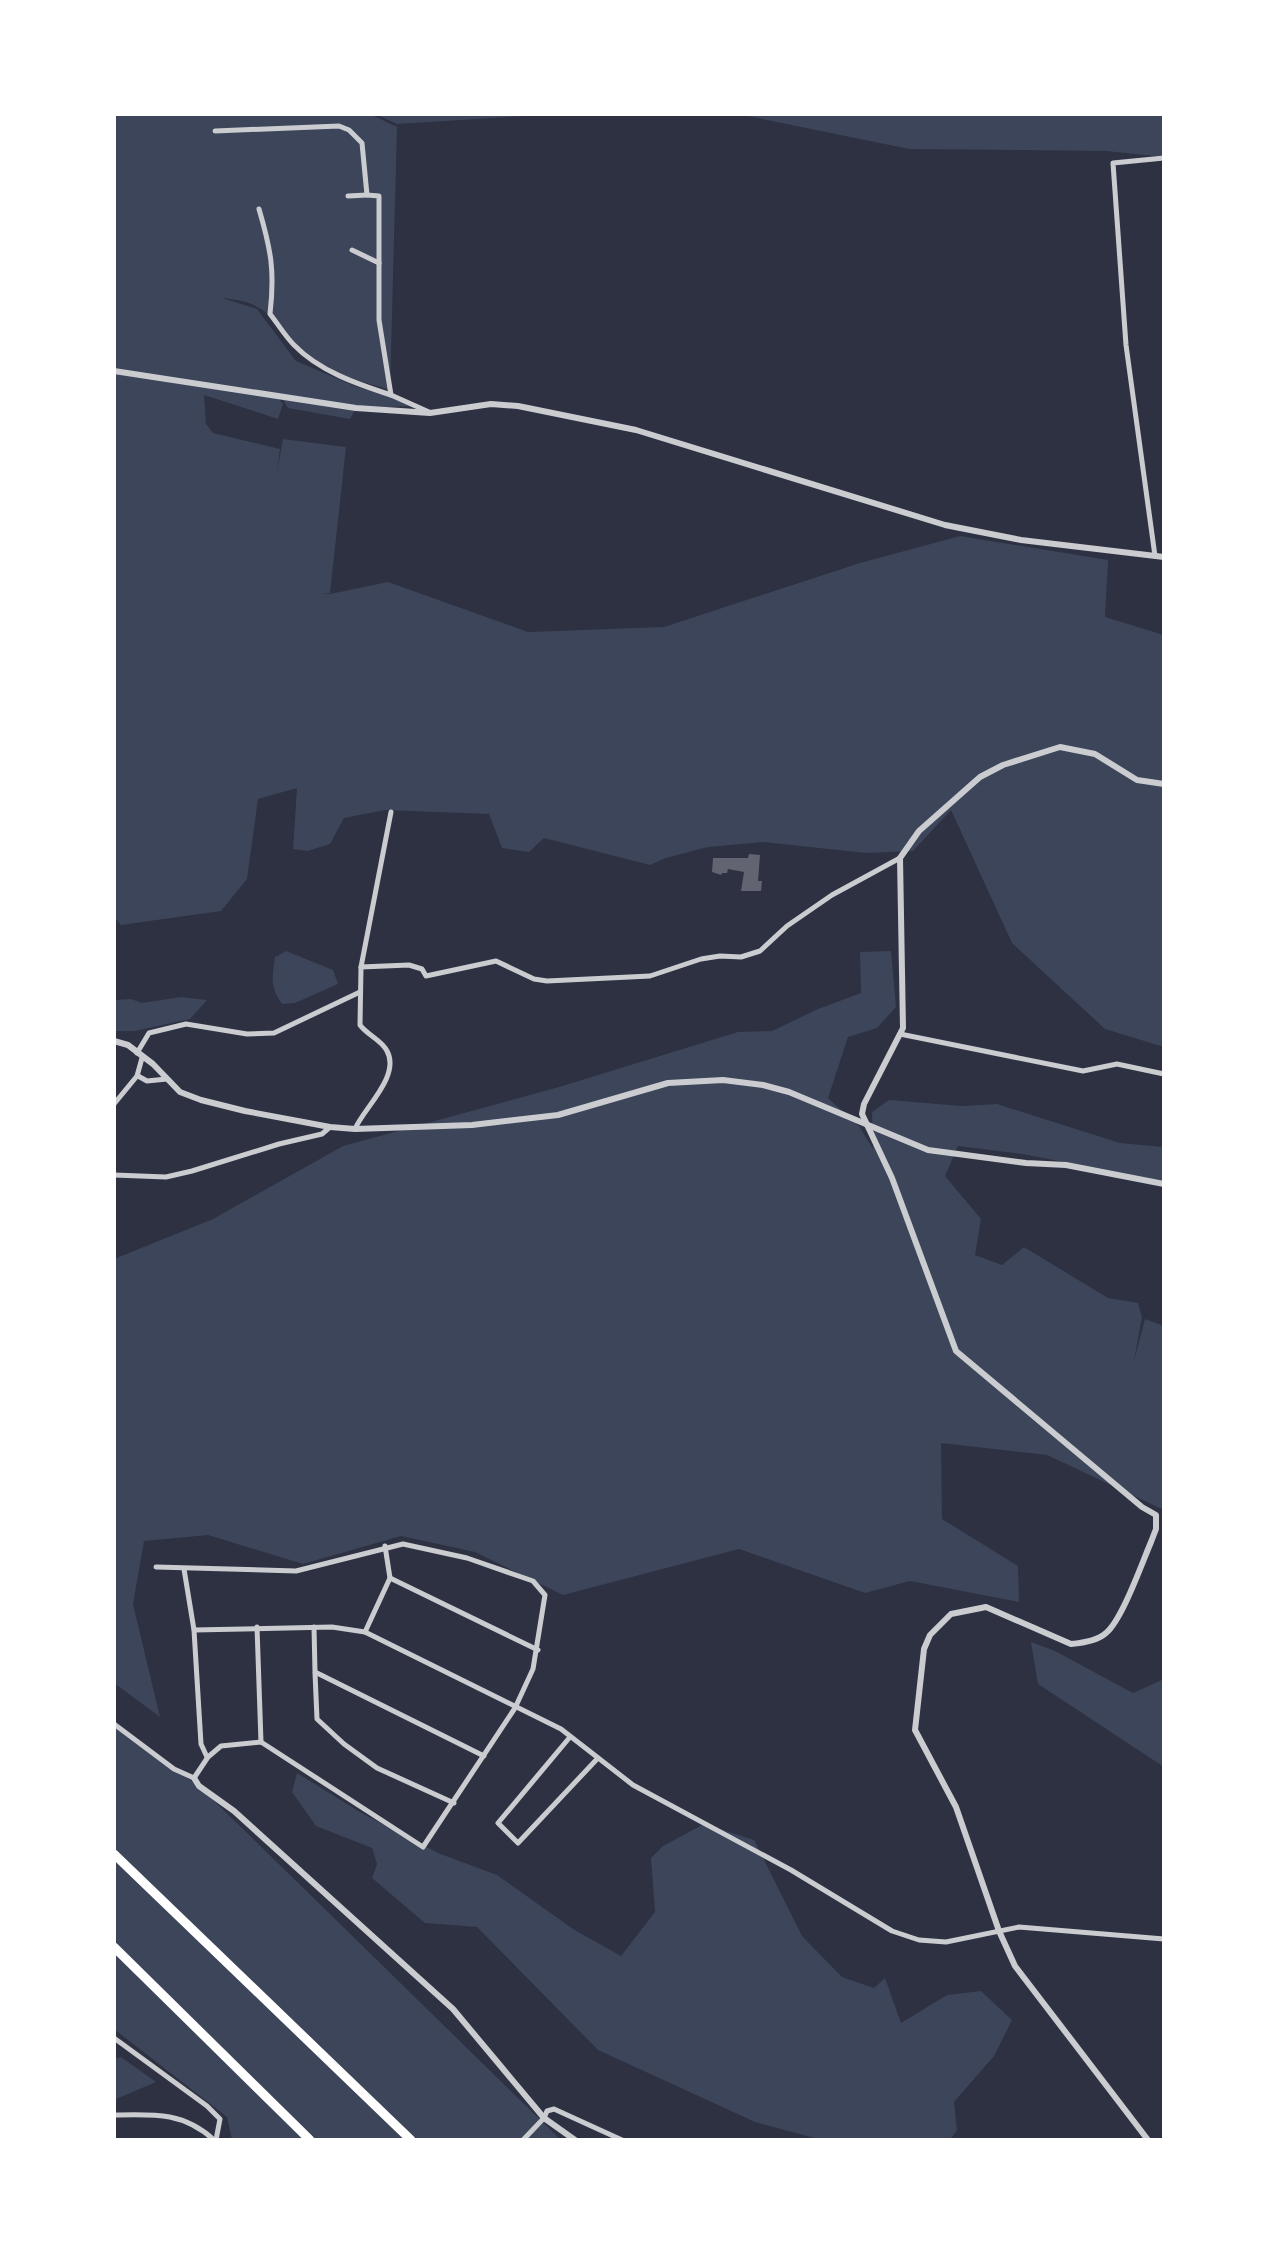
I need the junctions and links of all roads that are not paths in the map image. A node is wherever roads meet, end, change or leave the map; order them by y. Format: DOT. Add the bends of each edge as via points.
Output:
graph roads {
  1 [pos="215,131"];
  2 [pos="1164,158"];
  3 [pos="367,195"];
  4 [pos="348,196"];
  5 [pos="259,209"];
  6 [pos="352,250"];
  7 [pos="379,263"];
  8 [pos="114,371"];
  9 [pos="391,395"];
  10 [pos="430,413"];
  11 [pos="1155,557"];
  12 [pos="1164,557"];
  13 [pos="1164,784"];
  14 [pos="391,812"];
  15 [pos="900,858"];
  16 [pos="361,967"];
  17 [pos="360,992"];
  18 [pos="900,1034"];
  19 [pos="114,1041"];
  20 [pos="140,1056"];
  21 [pos="1164,1074"];
  22 [pos="137,1076"];
  23 [pos="167,1079"];
  24 [pos="114,1104"];
  25 [pos="866,1122"];
  26 [pos="330,1127"];
  27 [pos="355,1129"];
  28 [pos="114,1175"];
  29 [pos="1164,1184"];
  30 [pos="1156,1515"];
  31 [pos="1164,1518"];
  32 [pos="385,1546"];
  33 [pos="156,1567"];
  34 [pos="184,1569"];
  35 [pos="390,1578"];
  36 [pos="257,1627"];
  37 [pos="314,1627"];
  38 [pos="194,1630"];
  39 [pos="365,1632"];
  40 [pos="538,1650"];
  41 [pos="315,1672"];
  42 [pos="515,1708"];
  43 [pos="114,1724"];
  44 [pos="570,1737"];
  45 [pos="261,1742"];
  46 [pos="484,1756"];
  47 [pos="208,1757"];
  48 [pos="598,1758"];
  49 [pos="194,1778"];
  50 [pos="454,1803"];
  51 [pos="114,1854"];
  52 [pos="999,1931"];
  53 [pos="1164,1939"];
  54 [pos="114,1947"];
  55 [pos="114,2038"];
  56 [pos="114,2115"];
  57 [pos="544,2118"];
  58 [pos="215,2140"];
  59 [pos="310,2140"];
  60 [pos="411,2140"];
  61 [pos="523,2140"];
  62 [pos="575,2140"];
  63 [pos="622,2140"];
  64 [pos="1148,2140"];
  1 -- 3 [label="street" via="339,126 349,130 362,143"];
  2 -- 11 [label="street" via="1113,163 1126,345"];
  3 -- 4 [label="street"];
  3 -- 7 [label="street" via="379,196"];
  5 -- 9 [label="street" via="274,279 270,314 294,345 328,369"];
  6 -- 7 [label="street"];
  7 -- 9 [label="street" via="379,320"];
  8 -- 10 [label="street" via="356,408"];
  9 -- 10 [label="street"];
  10 -- 11 [label="street" via="491,404 590,419 945,525"];
  11 -- 12 [label="street"];
  13 -- 15 [label="street" via="1137,780 1095,754 1076,749 1033,753 980,777 919,831"];
  14 -- 16 [label="street"];
  15 -- 16 [label="street" via="832,895 760,951 701,959 650,976 547,981 496,961 426,976 409,965"];
  15 -- 18 [label="street"];
  16 -- 17 [label="street"];
  17 -- 20 [label="street" via="263,1035 186,1024 158,1030 149,1033"];
  17 -- 27 [label="street" via="360,1025 384,1046 390,1061 380,1092"];
  18 -- 21 [label="street" via="1083,1071 1117,1064"];
  18 -- 25 [label="street" via="864,1104"];
  19 -- 20 [label="street"];
  20 -- 22 [label="street"];
  20 -- 23 [label="street"];
  22 -- 23 [label="street"];
  22 -- 24 [label="street"];
  23 -- 26 [label="street" via="180,1092 201,1100"];
  25 -- 27 [label="street" via="789,1092 723,1080 668,1083 558,1115 472,1125"];
  25 -- 29 [label="street" via="928,1150 1066,1165"];
  25 -- 30 [label="street" via="956,1351"];
  26 -- 27 [label="street"];
  26 -- 28 [label="street" via="322,1134 166,1177"];
  30 -- 31 [label="street"];
  30 -- 52 [label="street" via="1151,1542 1115,1623 1105,1634 1071,1644 986,1607 951,1614 924,1649 915,1730 956,1807"];
  32 -- 34 [label="street" via="296,1571"];
  32 -- 35 [label="street"];
  32 -- 40 [label="street" via="403,1544 467,1558 533,1581 545,1595"];
  33 -- 34 [label="street"];
  34 -- 38 [label="street"];
  35 -- 39 [label="street"];
  35 -- 40 [label="street"];
  36 -- 37 [label="street"];
  36 -- 38 [label="street"];
  36 -- 45 [label="street"];
  37 -- 39 [label="street"];
  37 -- 41 [label="street"];
  38 -- 47 [label="street" via="201,1744"];
  39 -- 42 [label="street"];
  40 -- 42 [label="street"];
  41 -- 46 [label="street"];
  41 -- 50 [label="street" via="317,1719 377,1768"];
  42 -- 44 [label="street"];
  42 -- 46 [label="street"];
  43 -- 49 [label="street"];
  44 -- 48 [label="street"];
  44 -- 48 [label="street" via="498,1823 518,1843"];
  45 -- 47 [label="street" via="221,1746"];
  45 -- 50 [label="street" via="423,1847"];
  46 -- 50 [label="street"];
  47 -- 49 [label="street"];
  48 -- 52 [label="street" via="633,1785 892,1931 946,1942"];
  49 -- 57 [label="street" via="453,2009"];
  51 -- 60 [label="highway"];
  52 -- 53 [label="street" via="1019,1927"];
  52 -- 64 [label="street" via="1015,1966"];
  54 -- 59 [label="highway"];
  55 -- 58 [label="street" via="220,2119"];
  56 -- 58 [label="street" via="177,2116"];
  57 -- 61 [label="street"];
  57 -- 62 [label="street"];
  57 -- 63 [label="street" via="547,2111 561,2111"];
}
